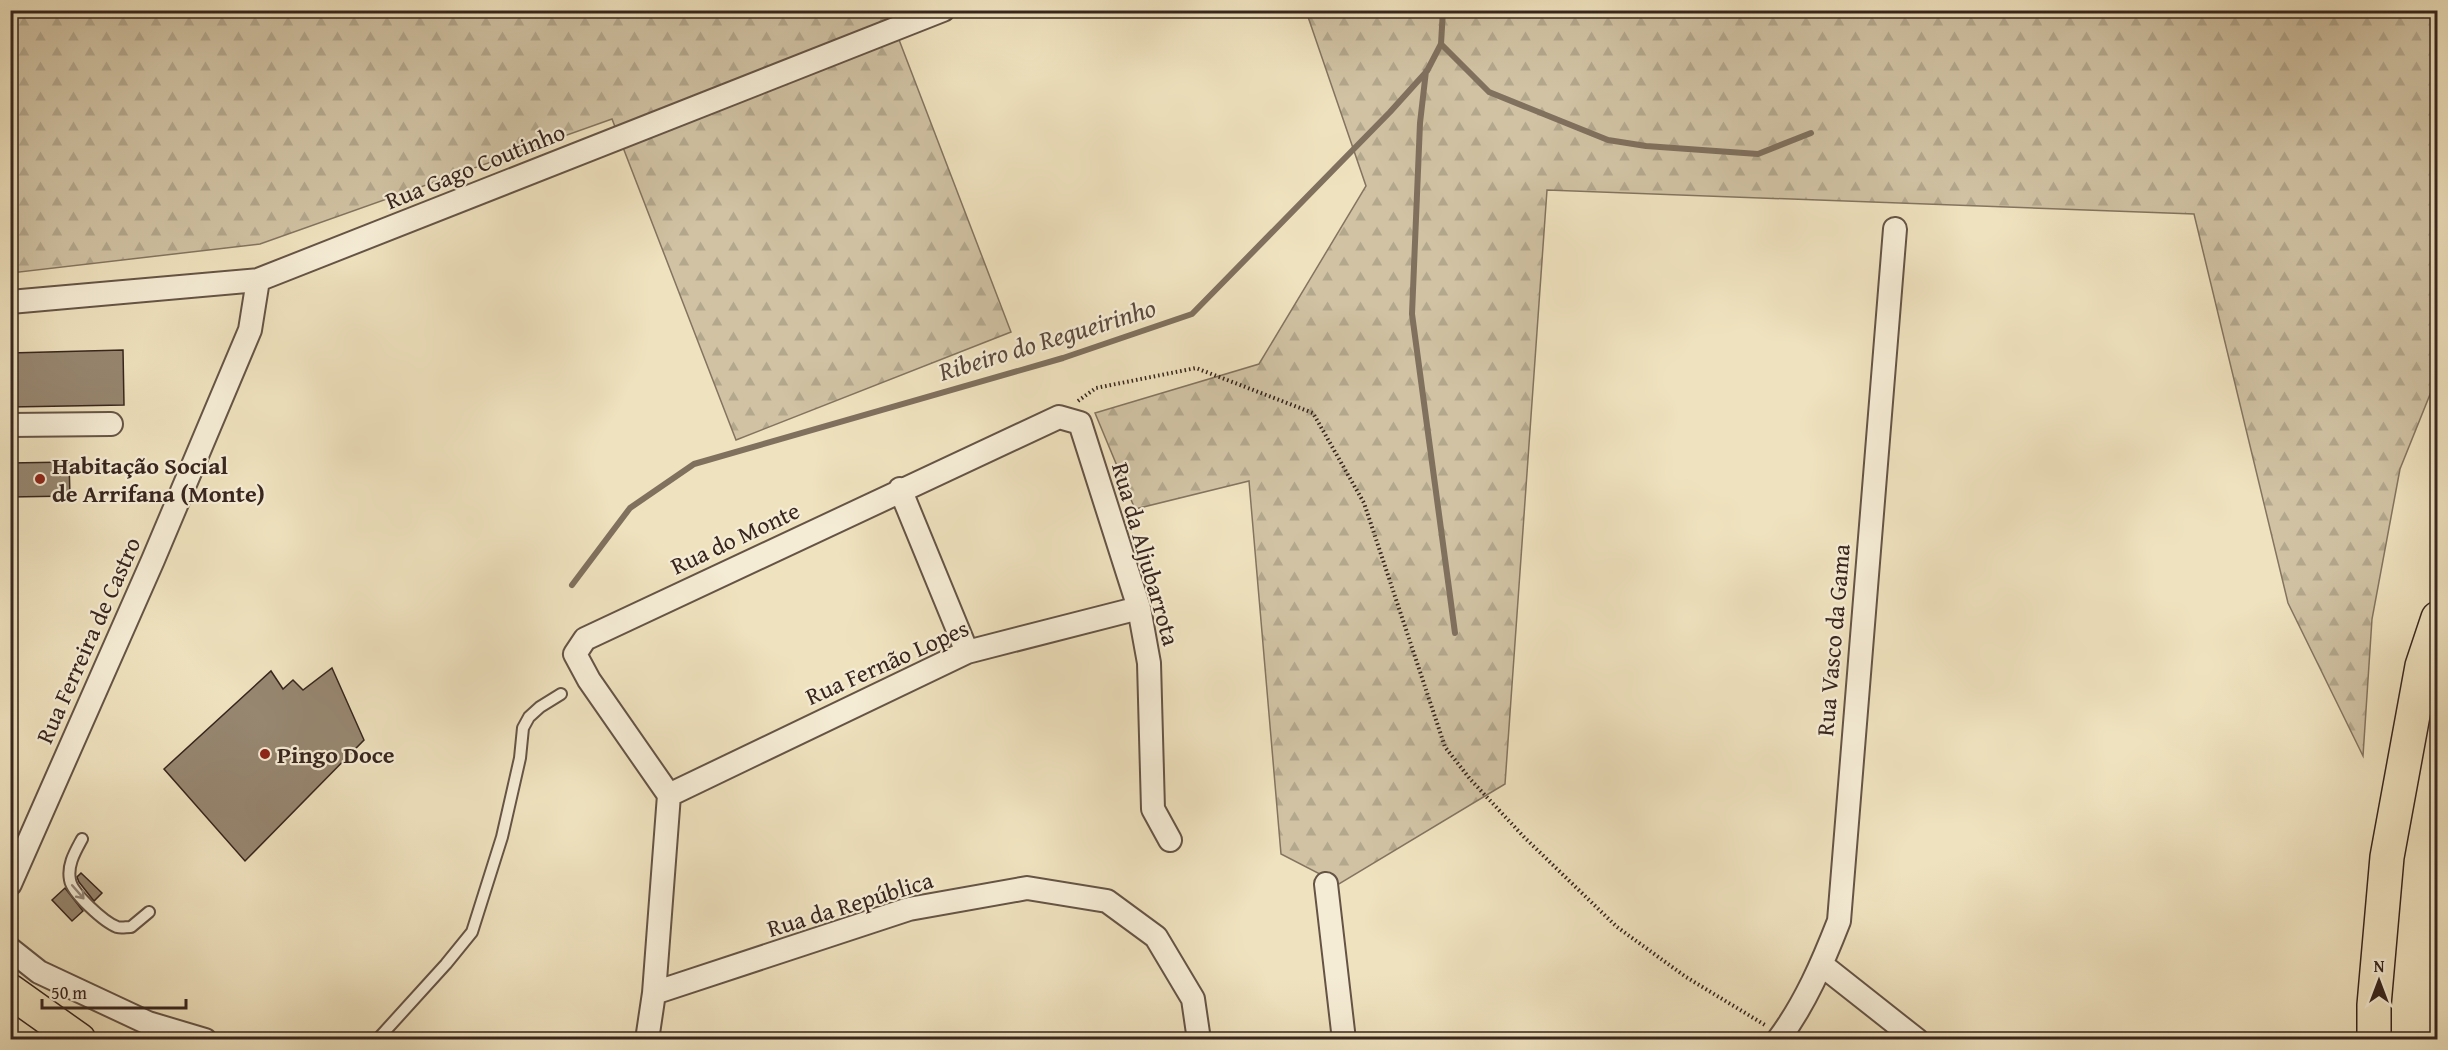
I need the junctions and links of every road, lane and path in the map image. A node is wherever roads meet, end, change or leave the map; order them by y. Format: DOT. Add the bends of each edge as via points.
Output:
graph roads {
  1 [pos="943,10"];
  2 [pos="1895,230"];
  3 [pos="258,280"];
  4 [pos="10,302"];
  5 [pos="1069,420"];
  6 [pos="111,424"];
  7 [pos="10,425"];
  8 [pos="900,489"];
  9 [pos="1139,608"];
  10 [pos="2438,618"];
  11 [pos="966,652"];
  12 [pos="2438,673"];
  13 [pos="561,694"];
  14 [pos="669,795"];
  15 [pos="82,839"];
  16 [pos="1170,840"];
  17 [pos="10,884"];
  18 [pos="1326,884"];
  19 [pos="149,912"];
  20 [pos="10,949"];
  21 [pos="1822,965"];
  22 [pos="10,991"];
  23 [pos="654,993"];
  24 [pos="10,1009"];
  25 [pos="1780,1037"];
  26 [pos="54,1040"];
  27 [pos="79,1040"];
  28 [pos="205,1040"];
  29 [pos="377,1040"];
  30 [pos="647,1040"];
  31 [pos="1199,1040"];
  32 [pos="1344,1040"];
  33 [pos="1917,1040"];
  34 [pos="2374,1040"];
  35 [pos="2386,1040"];
  1 -- 3 [label="street, Rua Gago Coutinho"];
  2 -- 21 [label="street, Rua Vasco da Gama" via="1839,921"];
  3 -- 4 [label="street, Rua Gago Coutinho"];
  3 -- 17 [label="street, Rua Ferreira de Castro" via="250,330"];
  5 -- 8 [label="street, Rua do Monte"];
  5 -- 9 [label="street, Rua da Aljubarrota"];
  5 -- 25 [label="path" via="1096,388 1196,368 1313,413 1364,503 1445,747 1524,838 1617,927"];
  6 -- 7 [label="street"];
  8 -- 11 [label="street"];
  8 -- 14 [label="street, Rua do Monte" via="585,639 575,654 589,680"];
  9 -- 11 [label="street, Rua Fernão Lopes"];
  9 -- 16 [label="street, Rua da Aljubarrota" via="1149,663 1153,808"];
  10 -- 34 [label="main road" via="2422,666 2386,857"];
  11 -- 14 [label="street, Rua Fernão Lopes"];
  12 -- 35 [label="main road" via="2399,859"];
  13 -- 29 [label="lane" via="529,717 523,729 502,837 472,932"];
  14 -- 23 [label="street"];
  15 -- 19 [label="lane, one-way" via="72,858 70,882 74,889 102,918 118,927 131,927"];
  18 -- 32 [label="street"];
  20 -- 28 [label="street" via="39,972 148,1023"];
  21 -- 25 [label="street, Rua Vasco da Gama"];
  21 -- 33 [label="street"];
  22 -- 27 [label="main road"];
  23 -- 30 [label="street"];
  23 -- 31 [label="street, Rua da República" via="909,909 1028,888 1107,901 1156,937 1193,999"];
  24 -- 26 [label="main road"];
}
